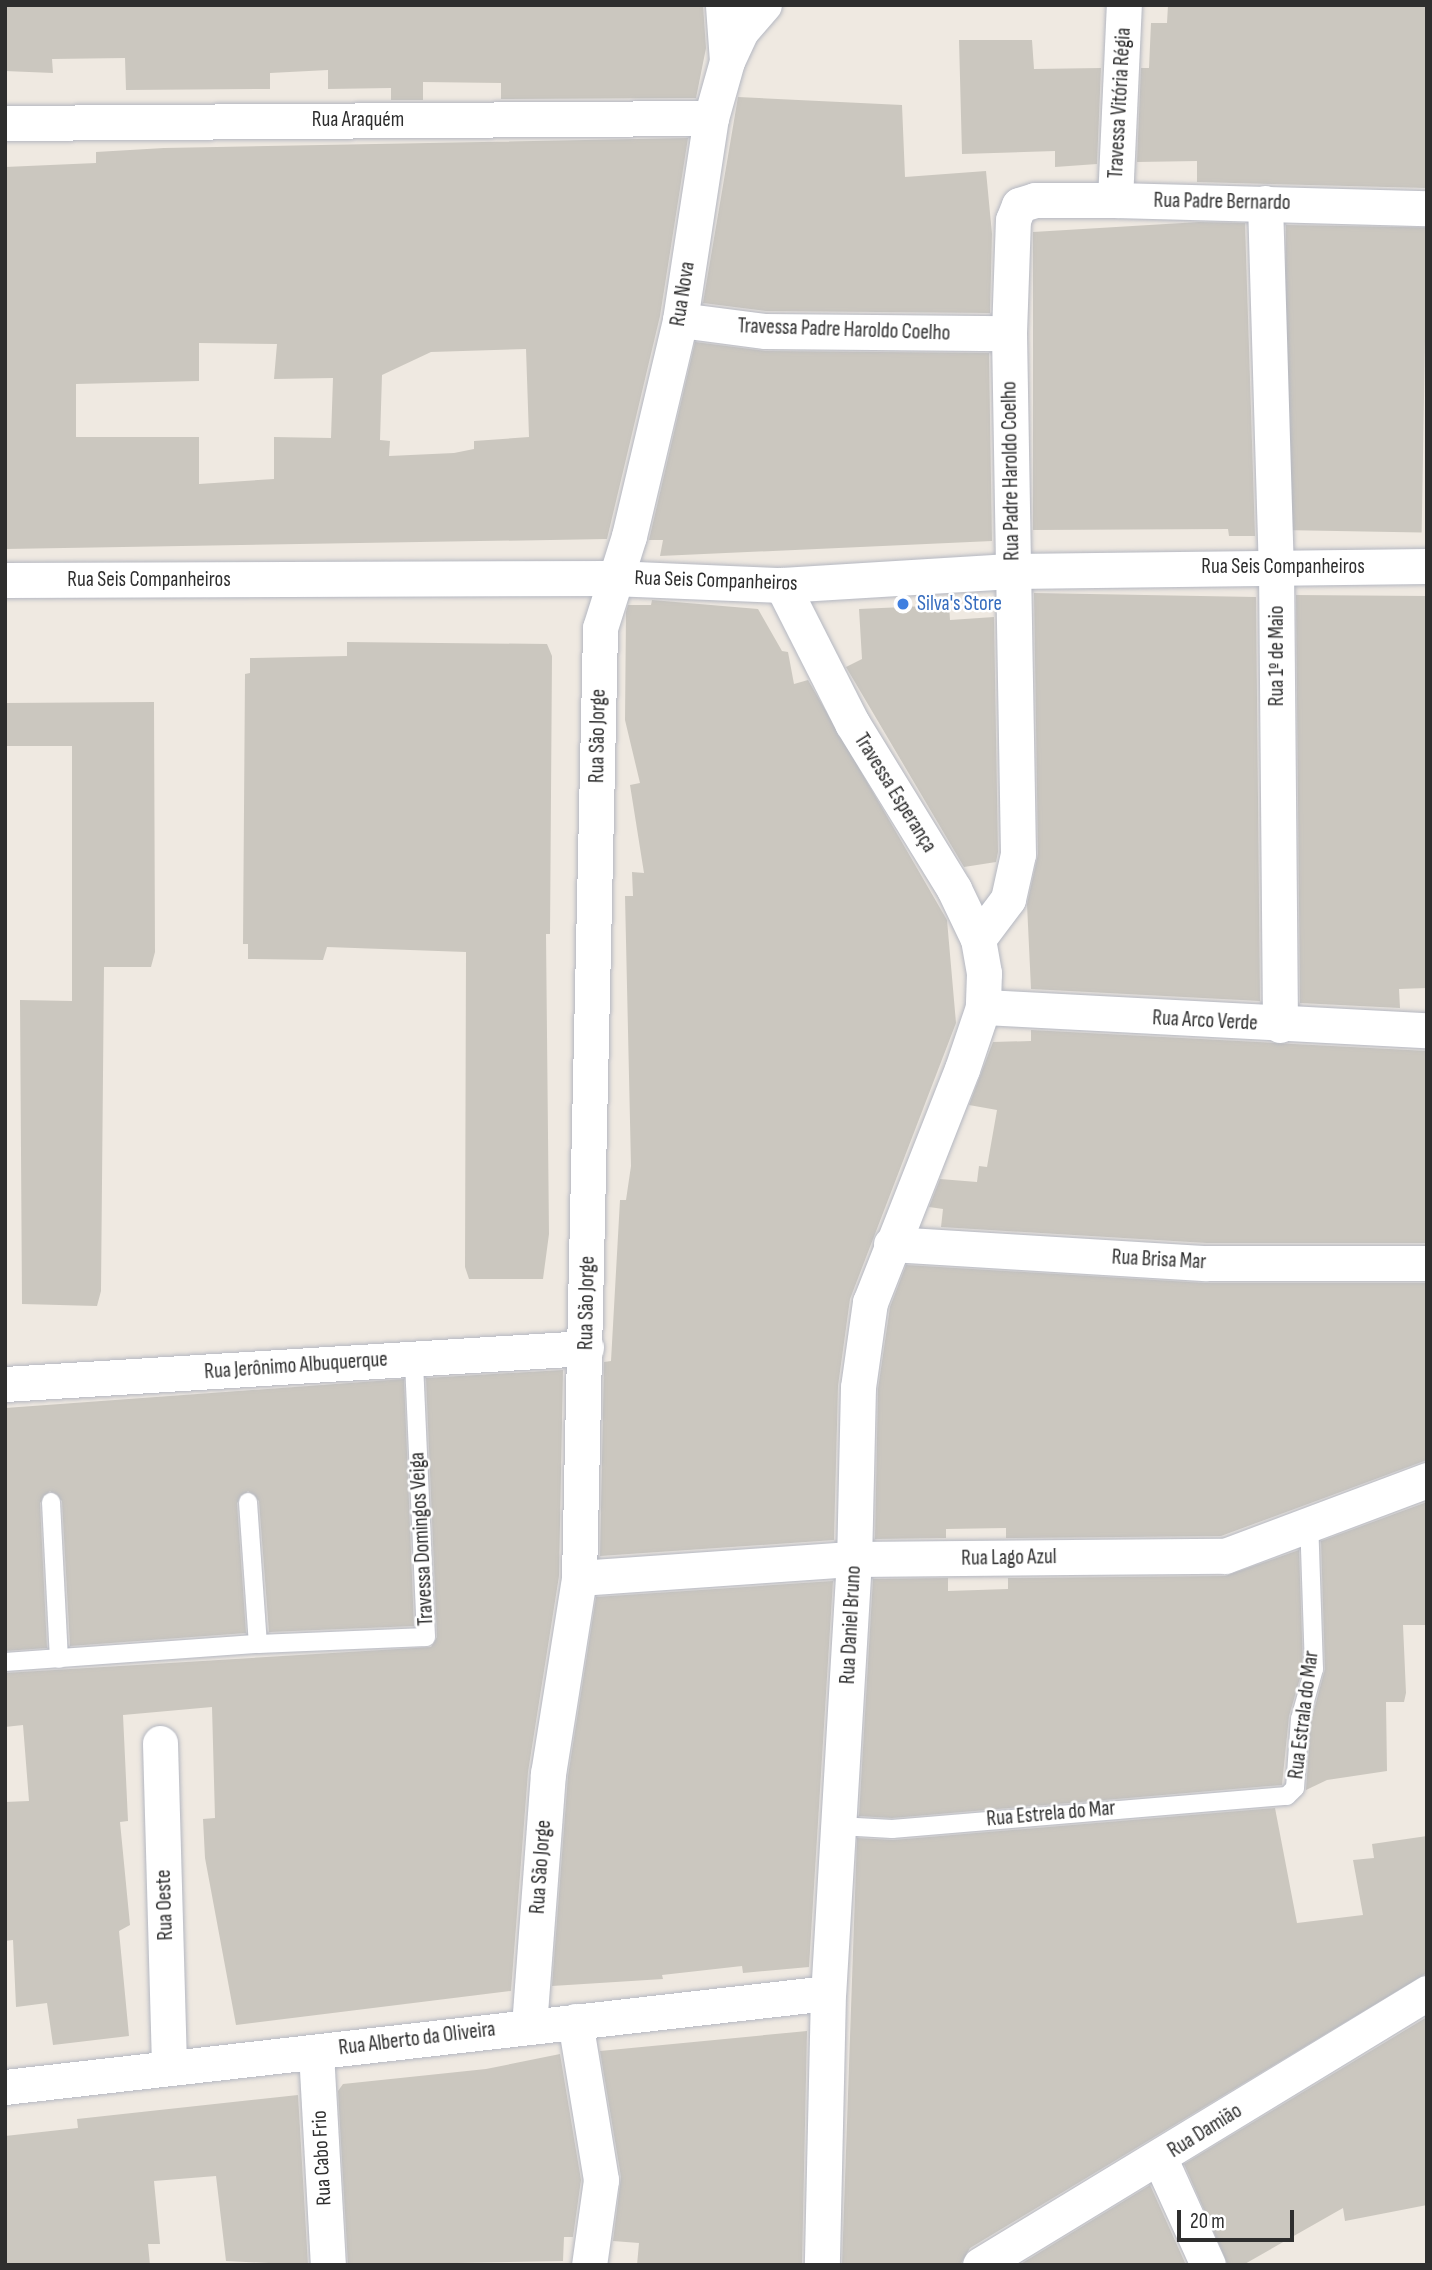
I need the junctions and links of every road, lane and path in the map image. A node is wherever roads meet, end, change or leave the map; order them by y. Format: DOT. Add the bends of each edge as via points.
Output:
graph roads {
  1 [pos="723,5"];
  2 [pos="764,5"];
  3 [pos="1124,5"];
  4 [pos="727,61"];
  5 [pos="710,118"];
  6 [pos="5,123"];
  7 [pos="1115,200"];
  8 [pos="1265,203"];
  9 [pos="1019,205"];
  10 [pos="1427,208"];
  11 [pos="680,320"];
  12 [pos="1009,333"];
  13 [pos="1276,566"];
  14 [pos="1427,566"];
  15 [pos="1013,571"];
  16 [pos="612,578"];
  17 [pos="5,580"];
  18 [pos="782,585"];
  19 [pos="978,939"];
  20 [pos="983,1007"];
  21 [pos="1280,1025"];
  22 [pos="1427,1030"];
  23 [pos="891,1244"];
  24 [pos="1427,1263"];
  25 [pos="586,1348"];
  26 [pos="414,1358"];
  27 [pos="5,1384"];
  28 [pos="1427,1480"];
  29 [pos="51,1502"];
  30 [pos="248,1502"];
  31 [pos="1309,1522"];
  32 [pos="855,1559"];
  33 [pos="579,1578"];
  34 [pos="258,1644"];
  35 [pos="59,1659"];
  36 [pos="5,1662"];
  37 [pos="160,1743"];
  38 [pos="1263,1799"];
  39 [pos="839,1826"];
  40 [pos="828,1993"];
  41 [pos="1427,1993"];
  42 [pos="575,2021"];
  43 [pos="529,2025"];
  44 [pos="316,2052"];
  45 [pos="169,2068"];
  46 [pos="5,2087"];
  47 [pos="1160,2159"];
  48 [pos="328,2265"];
  49 [pos="589,2265"];
  50 [pos="822,2265"];
  51 [pos="980,2265"];
  52 [pos="1208,2265"];
  1 -- 4 [label="street, Rua Nova"];
  2 -- 4 [label="street" via="741,32"];
  3 -- 7 [label="street, Travessa Vitória Régia"];
  4 -- 5 [label="street, Rua Nova"];
  5 -- 6 [label="street, Rua Araquém"];
  5 -- 11 [label="street, Rua Nova"];
  7 -- 8 [label="street, Rua Padre Bernardo"];
  7 -- 9 [label="street, Rua Padre Bernardo" via="1035,200"];
  8 -- 10 [label="street, Rua Padre Bernardo"];
  8 -- 13 [label="street, Rua 1º de Maio"];
  9 -- 12 [label="street, Rua Padre Haroldo Coelho" via="1013,220"];
  11 -- 12 [label="street, Travessa Padre Haroldo Coelho" via="778,331"];
  11 -- 16 [label="street, Rua Nova" via="629,536"];
  12 -- 15 [label="street, Rua Padre Haroldo Coelho"];
  13 -- 14 [label="street, Rua Seis Companheiros"];
  13 -- 15 [label="street, Rua Seis Companheiros"];
  13 -- 21 [label="street, Rua 1º de Maio"];
  15 -- 18 [label="street, Rua Seis Companheiros"];
  15 -- 19 [label="street, Rua Padre Haroldo Coelho" via="1018,854 1008,899"];
  16 -- 17 [label="street, Rua Seis Companheiros"];
  16 -- 18 [label="street, Rua Seis Companheiros"];
  16 -- 25 [label="street, Rua São Jorge" via="600,628"];
  18 -- 19 [label="street, Travessa Esperança" via="852,723"];
  19 -- 20 [label="street, Travessa Esperança"];
  20 -- 21 [label="street, Rua Arco Verde"];
  20 -- 23 [label="street, Rua Daniel Bruno"];
  21 -- 22 [label="street, Rua Arco Verde"];
  23 -- 24 [label="street, Rua Brisa Mar" via="1206,1263"];
  23 -- 32 [label="street, Rua Daniel Bruno" via="870,1302 858,1387"];
  25 -- 26 [label="street, Rua Jerônimo Albuquerque"];
  25 -- 33 [label="street, Rua São Jorge"];
  26 -- 27 [label="street, Rua Jerônimo Albuquerque"];
  26 -- 34 [label="lane, Travessa Domingos Veiga" via="426,1637"];
  28 -- 31 [label="street, Rua Lago Azul"];
  29 -- 35 [label="lane"];
  30 -- 34 [label="lane"];
  31 -- 32 [label="street, Rua Lago Azul" via="1225,1556"];
  31 -- 38 [label="lane, Rua Estrala do Mar" via="1314,1669 1300,1719 1295,1788 1287,1796"];
  32 -- 33 [label="street, Rua Lago Azul"];
  32 -- 39 [label="street, Rua Daniel Bruno"];
  33 -- 43 [label="street, Rua São Jorge" via="548,1774"];
  34 -- 35 [label="lane, Travessa Domingos Veiga"];
  35 -- 36 [label="lane, Travessa Domingos Veiga"];
  37 -- 45 [label="street, Rua Oeste"];
  38 -- 39 [label="lane, Rua Estrela do Mar" via="892,1829"];
  39 -- 40 [label="street, Rua Daniel Bruno"];
  40 -- 42 [label="street, Rua Alberto da Oliveira"];
  40 -- 50 [label="street, Rua Daniel Bruno"];
  41 -- 47 [label="street, Rua Damião"];
  42 -- 43 [label="street, Rua Alberto da Oliveira"];
  42 -- 49 [label="street" via="600,2156"];
  43 -- 44 [label="street, Rua Alberto da Oliveira"];
  44 -- 45 [label="street, Rua Alberto da Oliveira"];
  44 -- 48 [label="street, Rua Cabo Frio"];
  45 -- 46 [label="street, Rua Alberto da Oliveira"];
  47 -- 51 [label="street, Rua Damião"];
  47 -- 52 [label="street"];
}
